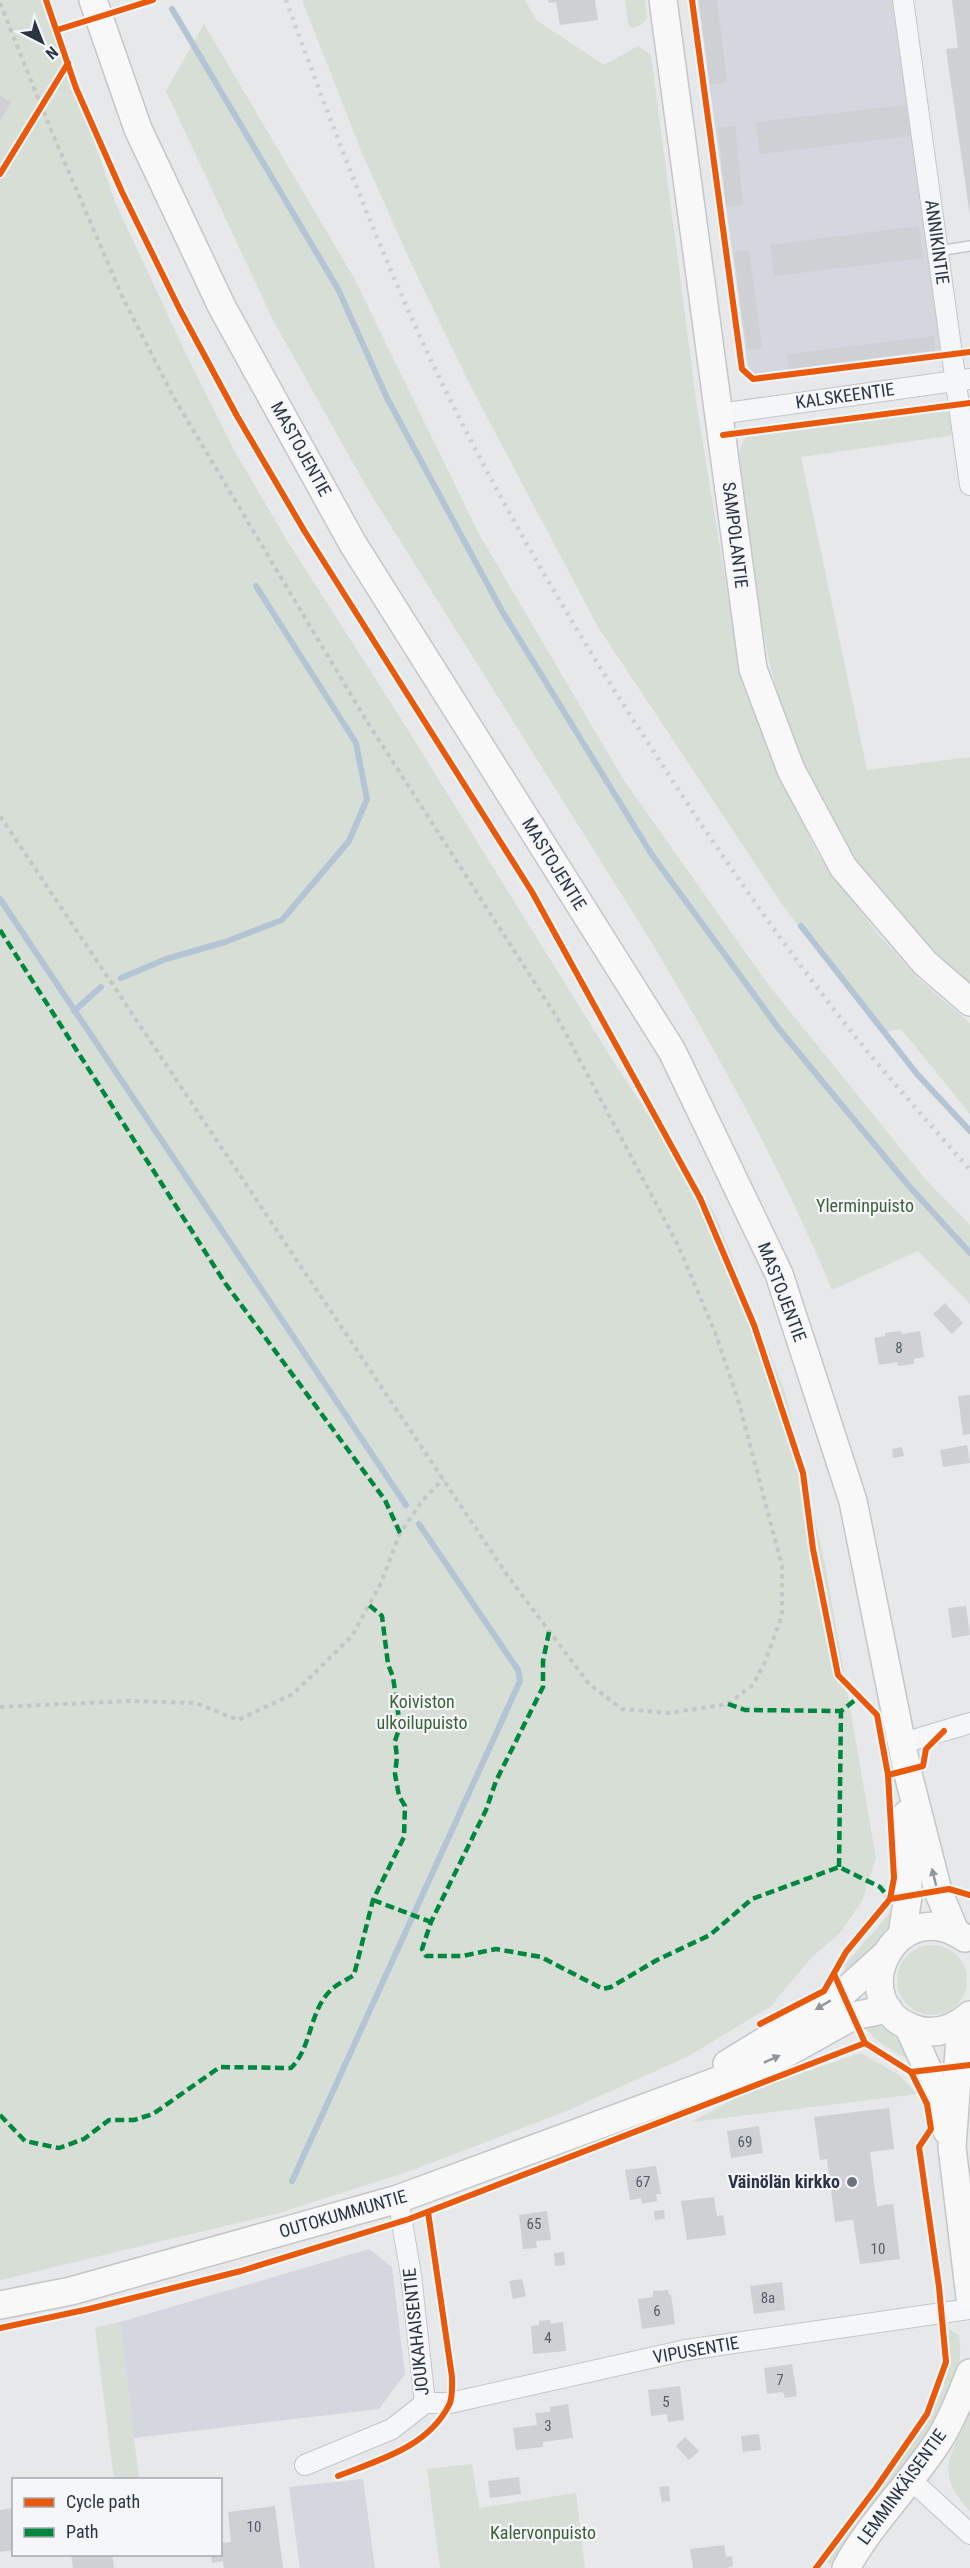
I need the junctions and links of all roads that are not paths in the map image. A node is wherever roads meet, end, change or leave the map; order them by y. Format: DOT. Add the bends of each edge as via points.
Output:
graph roads {
  1 [pos="93,0"];
  2 [pos="663,0"];
  3 [pos="903,0"];
  4 [pos="970,246"];
  5 [pos="938,251"];
  6 [pos="963,380"];
  7 [pos="719,414"];
  8 [pos="970,485"];
  9 [pos="970,1002"];
  10 [pos="970,1723"];
  11 [pos="903,1743"];
  12 [pos="907,1770"];
  13 [pos="902,1935"];
  14 [pos="963,1937"];
  15 [pos="884,1956"];
  16 [pos="888,2008"];
  17 [pos="966,2019"];
  18 [pos="908,2026"];
  19 [pos="678,2094"];
  20 [pos="952,2147"];
  21 [pos="398,2199"];
  22 [pos="970,2297"];
  23 [pos="0,2305"];
  24 [pos="970,2309"];
  25 [pos="970,2373"];
  26 [pos="425,2403"];
  27 [pos="305,2465"];
  28 [pos="910,2479"];
  29 [pos="970,2534"];
  30 [pos="846,2568"];
  1 -- 11 [label="street, MASTOJENTIE" via="138,129 222,308 353,544 672,1051 779,1274 853,1501"];
  2 -- 7 [label="street, SAMPOLANTIE"];
  3 -- 5 [label="street, ANNIKINTIE"];
  4 -- 5 [label="lane"];
  5 -- 6 [label="street, ANNIKINTIE"];
  6 -- 7 [label="street, KALSKEENTIE"];
  6 -- 8 [label="street, ANNIKINTIE"];
  7 -- 9 [label="street, SAMPOLANTIE" via="753,669 791,770 843,867 925,963"];
  10 -- 11 [label="street"];
  11 -- 12 [label="street, MASTOJENTIE"];
  12 -- 13 [label="street, MASTOJENTIE" via="908,1896"];
  14 -- 12 [label="street, MASTOJENTIE, one-way" via="938,1891"];
  13 -- 14 [label="street" via="928,1926 942,1927"];
  13 -- 15 [label="street, OUTOKUMMUNTIE"];
  15 -- 16 [label="street" via="879,1982"];
  15 -- 19 [label="street, OUTOKUMMUNTIE, one-way" via="843,1993"];
  16 -- 18 [label="street"];
  19 -- 16 [label="street, OUTOKUMMUNTIE, one-way" via="774,2060 853,2016"];
  17 -- 18 [label="street" via="936,2032"];
  17 -- 20 [label="street"];
  18 -- 20 [label="street" via="928,2070"];
  19 -- 21 [label="street, OUTOKUMMUNTIE"];
  20 -- 22 [label="street"];
  21 -- 23 [label="street, OUTOKUMMUNTIE" via="71,2291"];
  21 -- 26 [label="street, JOUKAHAISENTIE"];
  24 -- 26 [label="street, VIPUSENTIE" via="686,2350 450,2403"];
  25 -- 28 [label="street, LEMMINKÄISENTIE" via="955,2412"];
  26 -- 27 [label="street, JOUKAHAISENTIE" via="392,2429"];
  28 -- 29 [label="street"];
  28 -- 30 [label="street, LEMMINKÄISENTIE" via="859,2543"];
}
